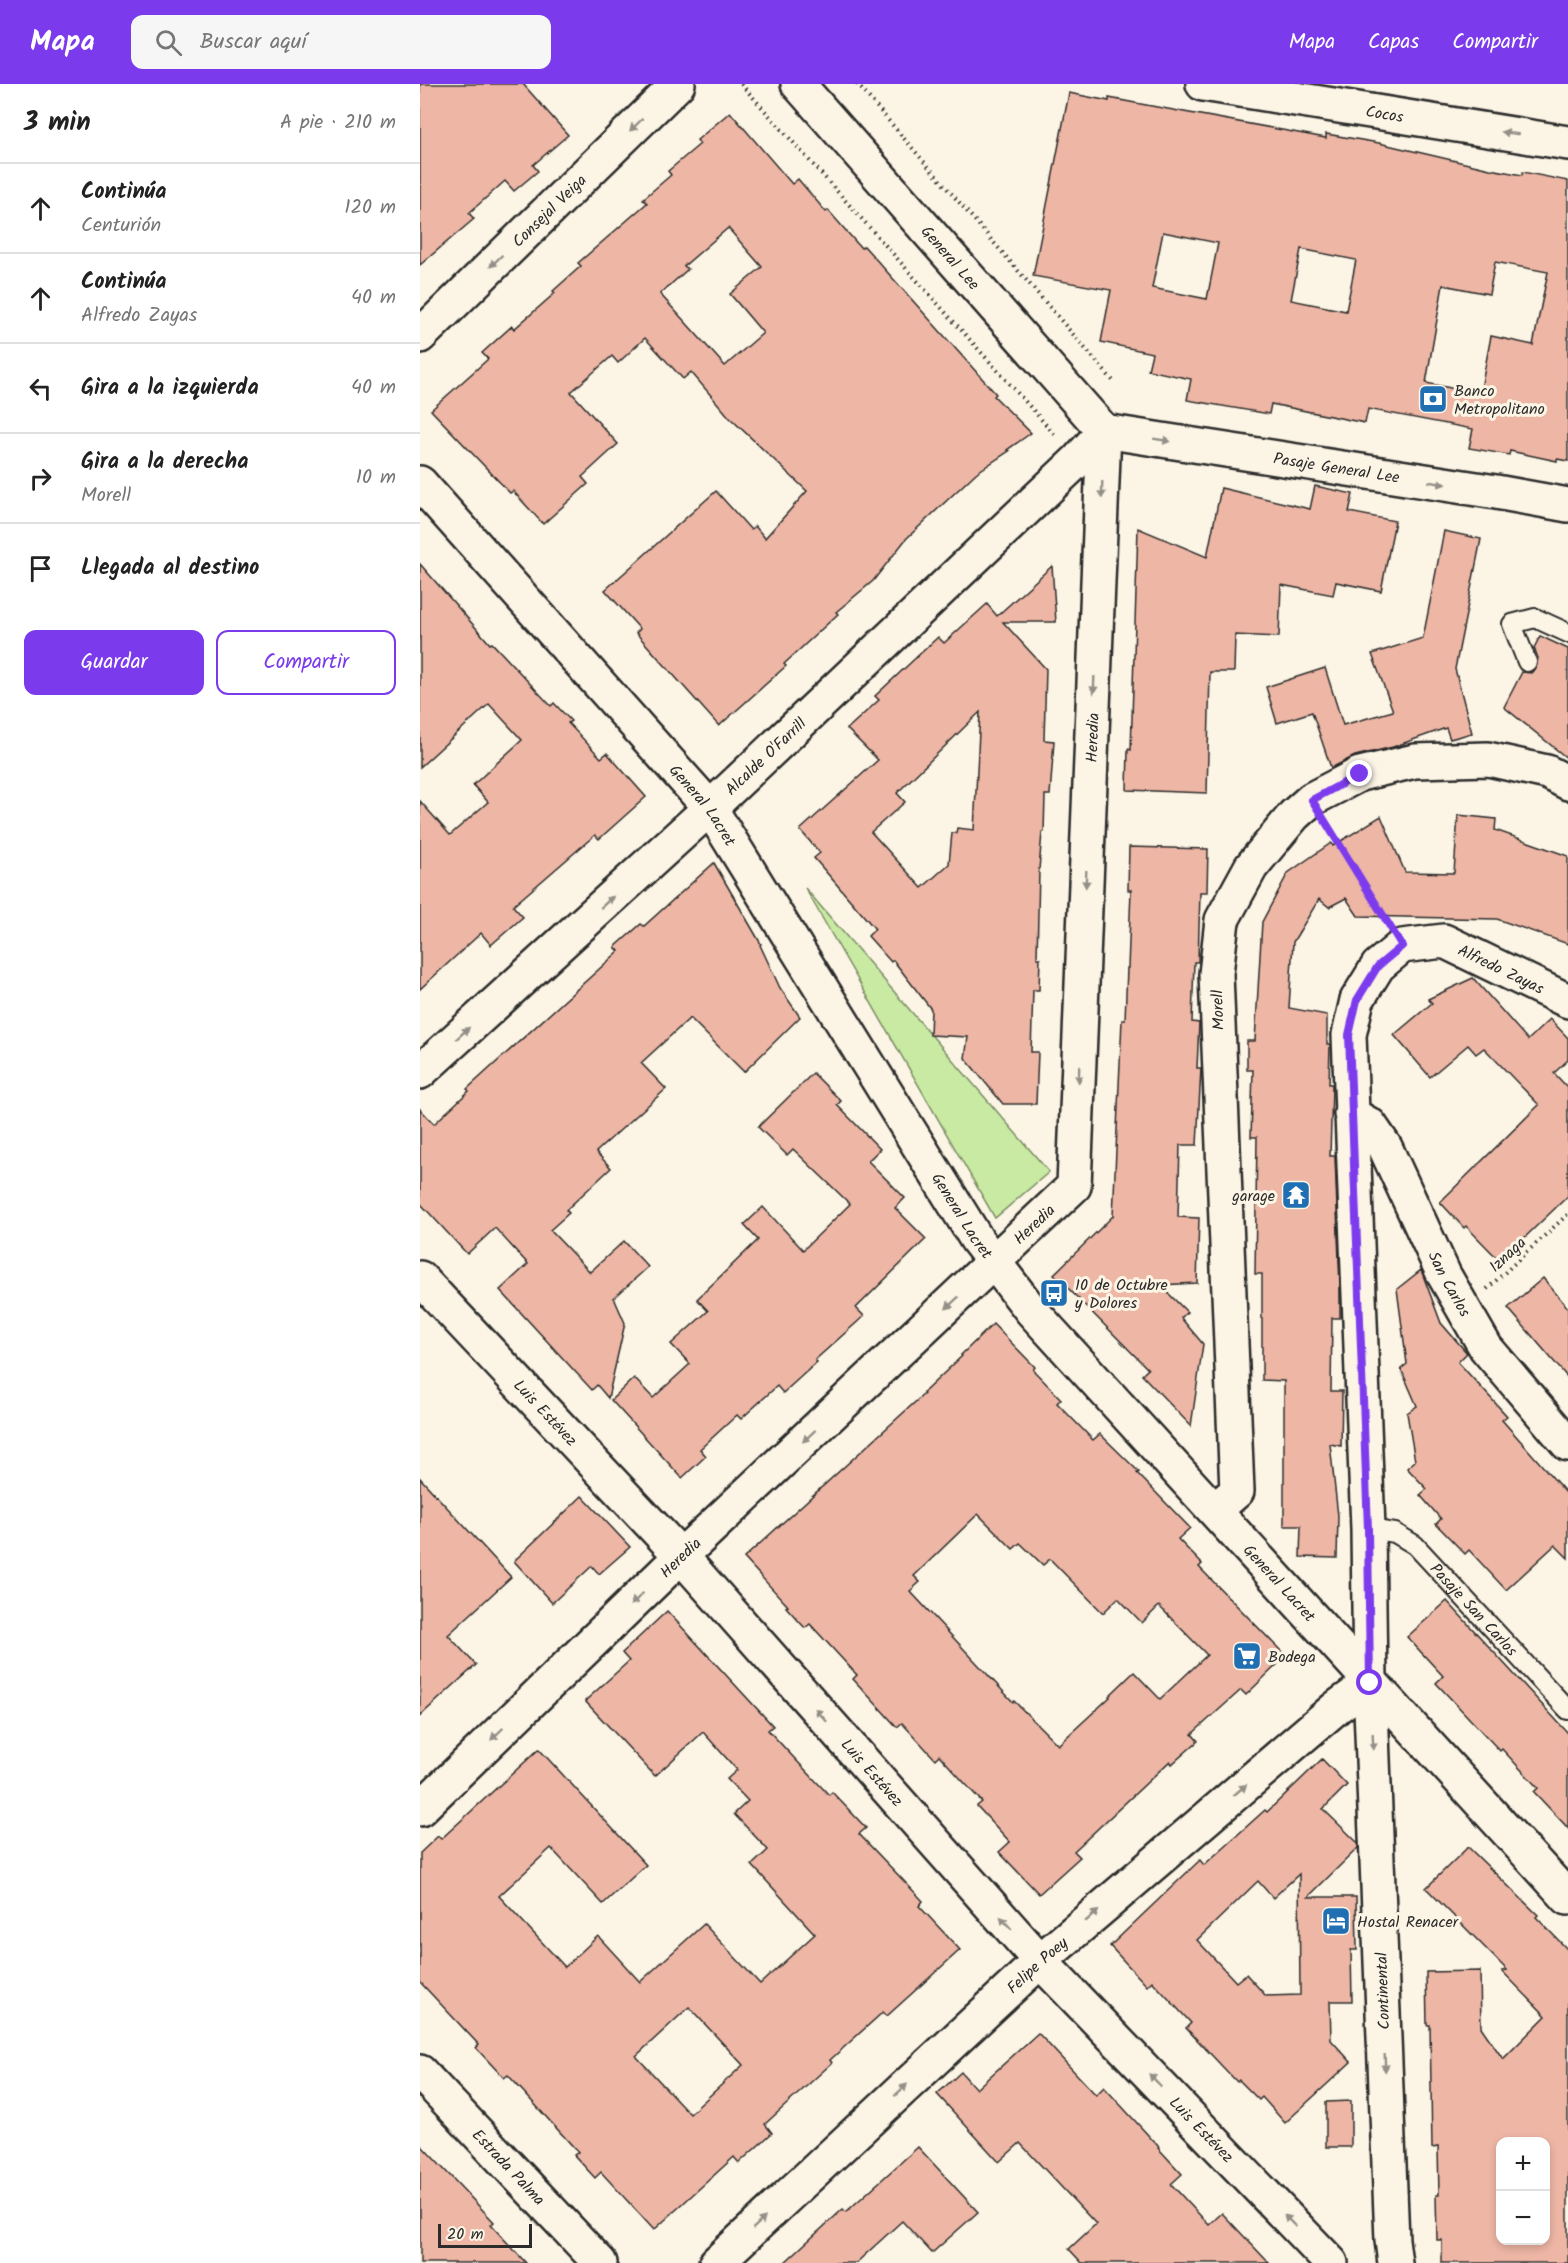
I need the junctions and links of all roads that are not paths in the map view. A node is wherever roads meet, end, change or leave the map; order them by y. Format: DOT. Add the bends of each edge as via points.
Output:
graph roads {
  1 [pos="678,84"];
  2 [pos="798,84"];
  3 [pos="1203,84"];
  4 [pos="1292,91"];
  5 [pos="1568,142"];
  6 [pos="420,336"];
  7 [pos="1104,431"];
  8 [pos="420,483"];
  9 [pos="1568,505"];
  10 [pos="1568,633"];
  11 [pos="1527,662"];
  12 [pos="1568,783"];
  13 [pos="710,808"];
  14 [pos="1568,1001"];
  15 [pos="420,1072"];
  16 [pos="1351,1114"];
  17 [pos="994,1263"];
  18 [pos="420,1278"];
  19 [pos="1568,1444"];
  20 [pos="1215,1510"];
  21 [pos="1368,1529"];
  22 [pos="681,1556"];
  23 [pos="1370,1683"];
  24 [pos="1568,1710"];
  25 [pos="420,1809"];
  26 [pos="1568,1898"];
  27 [pos="1040,1961"];
  28 [pos="420,2072"];
  29 [pos="600,2263"];
  30 [pos="716,2263"];
  31 [pos="1330,2263"];
  32 [pos="1395,2263"];
  1 -- 6 [label="street, Consejal Veiga, one-way"];
  2 -- 7 [label="street, General Lee"];
  3 -- 4 [label="street, Cocos"];
  5 -- 4 [label="street, Cocos, one-way"];
  7 -- 9 [label="street, Pasaje General Lee, one-way"];
  7 -- 13 [label="street, Alcalde O'Farrill"];
  7 -- 17 [label="street, Heredia, one-way" via="1074,1186"];
  8 -- 13 [label="street, General Lacret"];
  10 -- 11 [label="lane" via="1535,618 1512,624"];
  12 -- 20 [label="street, Morell" via="1547,772 1488,759 1415,761 1360,774 1312,800 1294,815 1251,867 1222,920 1216,974 1237,1491"];
  15 -- 13 [label="street, Alcalde O'Farrill, one-way"];
  13 -- 17 [label="street, General Lacret"];
  14 -- 16 [label="street, Alfredo Zayas" via="1444,941 1402,946 1378,966 1357,1000 1349,1035"];
  16 -- 19 [label="street, San Carlos" via="1370,1125 1385,1147 1444,1275 1486,1348"];
  16 -- 21 [label="street, Continental"];
  17 -- 20 [label="street, General Lacret" via="1031,1310"];
  17 -- 22 [label="street, Heredia, one-way"];
  18 -- 22 [label="street, Luis Estévez"];
  20 -- 23 [label="street, General Lacret"];
  21 -- 23 [label="street, Continental"];
  21 -- 24 [label="lane, Pasaje San Carlos" via="1395,1533 1415,1545"];
  22 -- 25 [label="street, Heredia, one-way"];
  27 -- 22 [label="street, Luis Estévez, one-way"];
  23 -- 26 [label="street, General Lacret"];
  27 -- 23 [label="street, Felipe Poey, one-way"];
  23 -- 32 [label="street, Continental, one-way"];
  30 -- 27 [label="street, Felipe Poey, one-way"];
  31 -- 27 [label="street, Luis Estévez, one-way"];
  28 -- 29 [label="street, Estrada Palma"];
}
